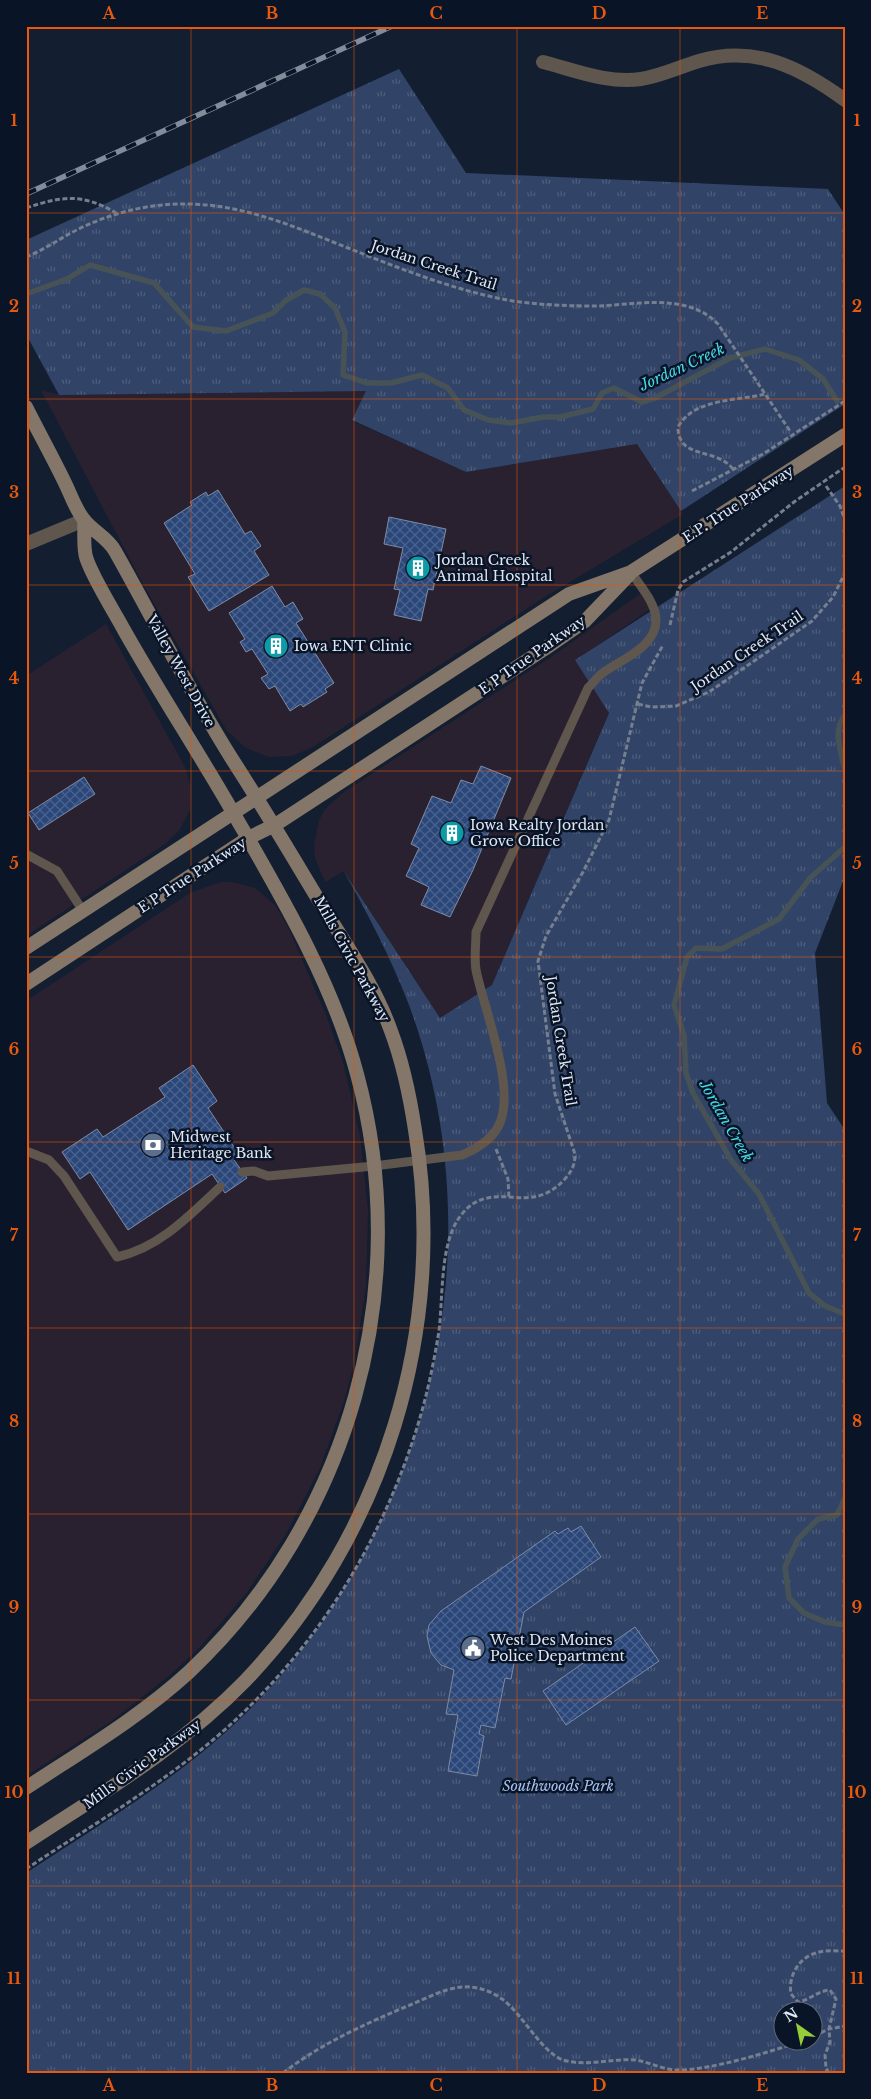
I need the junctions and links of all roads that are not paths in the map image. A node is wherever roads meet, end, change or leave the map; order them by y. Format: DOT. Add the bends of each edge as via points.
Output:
graph roads {
  1 [pos="543,62"];
  2 [pos="845,100"];
  3 [pos="26,407"];
  4 [pos="845,435"];
  5 [pos="84,520"];
  6 [pos="26,544"];
  7 [pos="631,572"];
  8 [pos="256,796"];
  9 [pos="233,812"];
  10 [pos="275,824"];
  11 [pos="248,838"];
  12 [pos="26,854"];
  13 [pos="83,911"];
  14 [pos="26,948"];
  15 [pos="26,984"];
  16 [pos="26,1151"];
  17 [pos="420,1160"];
  18 [pos="374,1166"];
  19 [pos="242,1172"];
  20 [pos="220,1187"];
  21 [pos="26,1788"];
  22 [pos="26,1843"];
  1 -- 2 [label="street" via="597,76 633,80 664,74 700,60 750,56 790,66 812,76"];
  3 -- 5 [label="main road, Valley West Drive"];
  4 -- 7 [label="main road, E.P. True Parkway"];
  5 -- 6 [label="street"];
  5 -- 8 [label="main road, Valley West Drive" via="112,544 202,709"];
  5 -- 9 [label="main road, Valley West Drive" via="86,556 140,658"];
  7 -- 8 [label="main road, E P True Parkway" via="569,594"];
  7 -- 10 [label="main road, E P True Parkway" via="585,621"];
  7 -- 17 [label="lane" via="653,606 654,631 637,651 602,673 588,688 476,932 476,968 504,1084 498,1128 473,1151"];
  8 -- 9 [label="main road, E P True Parkway"];
  8 -- 10 [label="main road, Valley West Drive"];
  9 -- 11 [label="main road, Valley West Drive"];
  9 -- 13 [label="main road, E P True Parkway"];
  10 -- 11 [label="main road, E P True Parkway"];
  10 -- 17 [label="main road, Mills Civic Parkway" via="352,954 391,1030 409,1094"];
  11 -- 15 [label="main road, E P True Parkway"];
  11 -- 18 [label="main road" via="295,921 345,1036 366,1112"];
  12 -- 13 [label="lane" via="56,871"];
  13 -- 14 [label="main road, E P True Parkway"];
  16 -- 20 [label="lane" via="48,1160 64,1176 117,1257 166,1235"];
  17 -- 18 [label="lane"];
  17 -- 22 [label="main road, Mills Civic Parkway" via="424,1253 422,1299 410,1370 379,1470 361,1513 327,1575 269,1653 212,1712 161,1754"];
  18 -- 19 [label="lane" via="268,1176 254,1171"];
  18 -- 21 [label="main road" via="379,1241 370,1337 347,1424 320,1493 306,1519 262,1589 204,1657 129,1720"];
}
